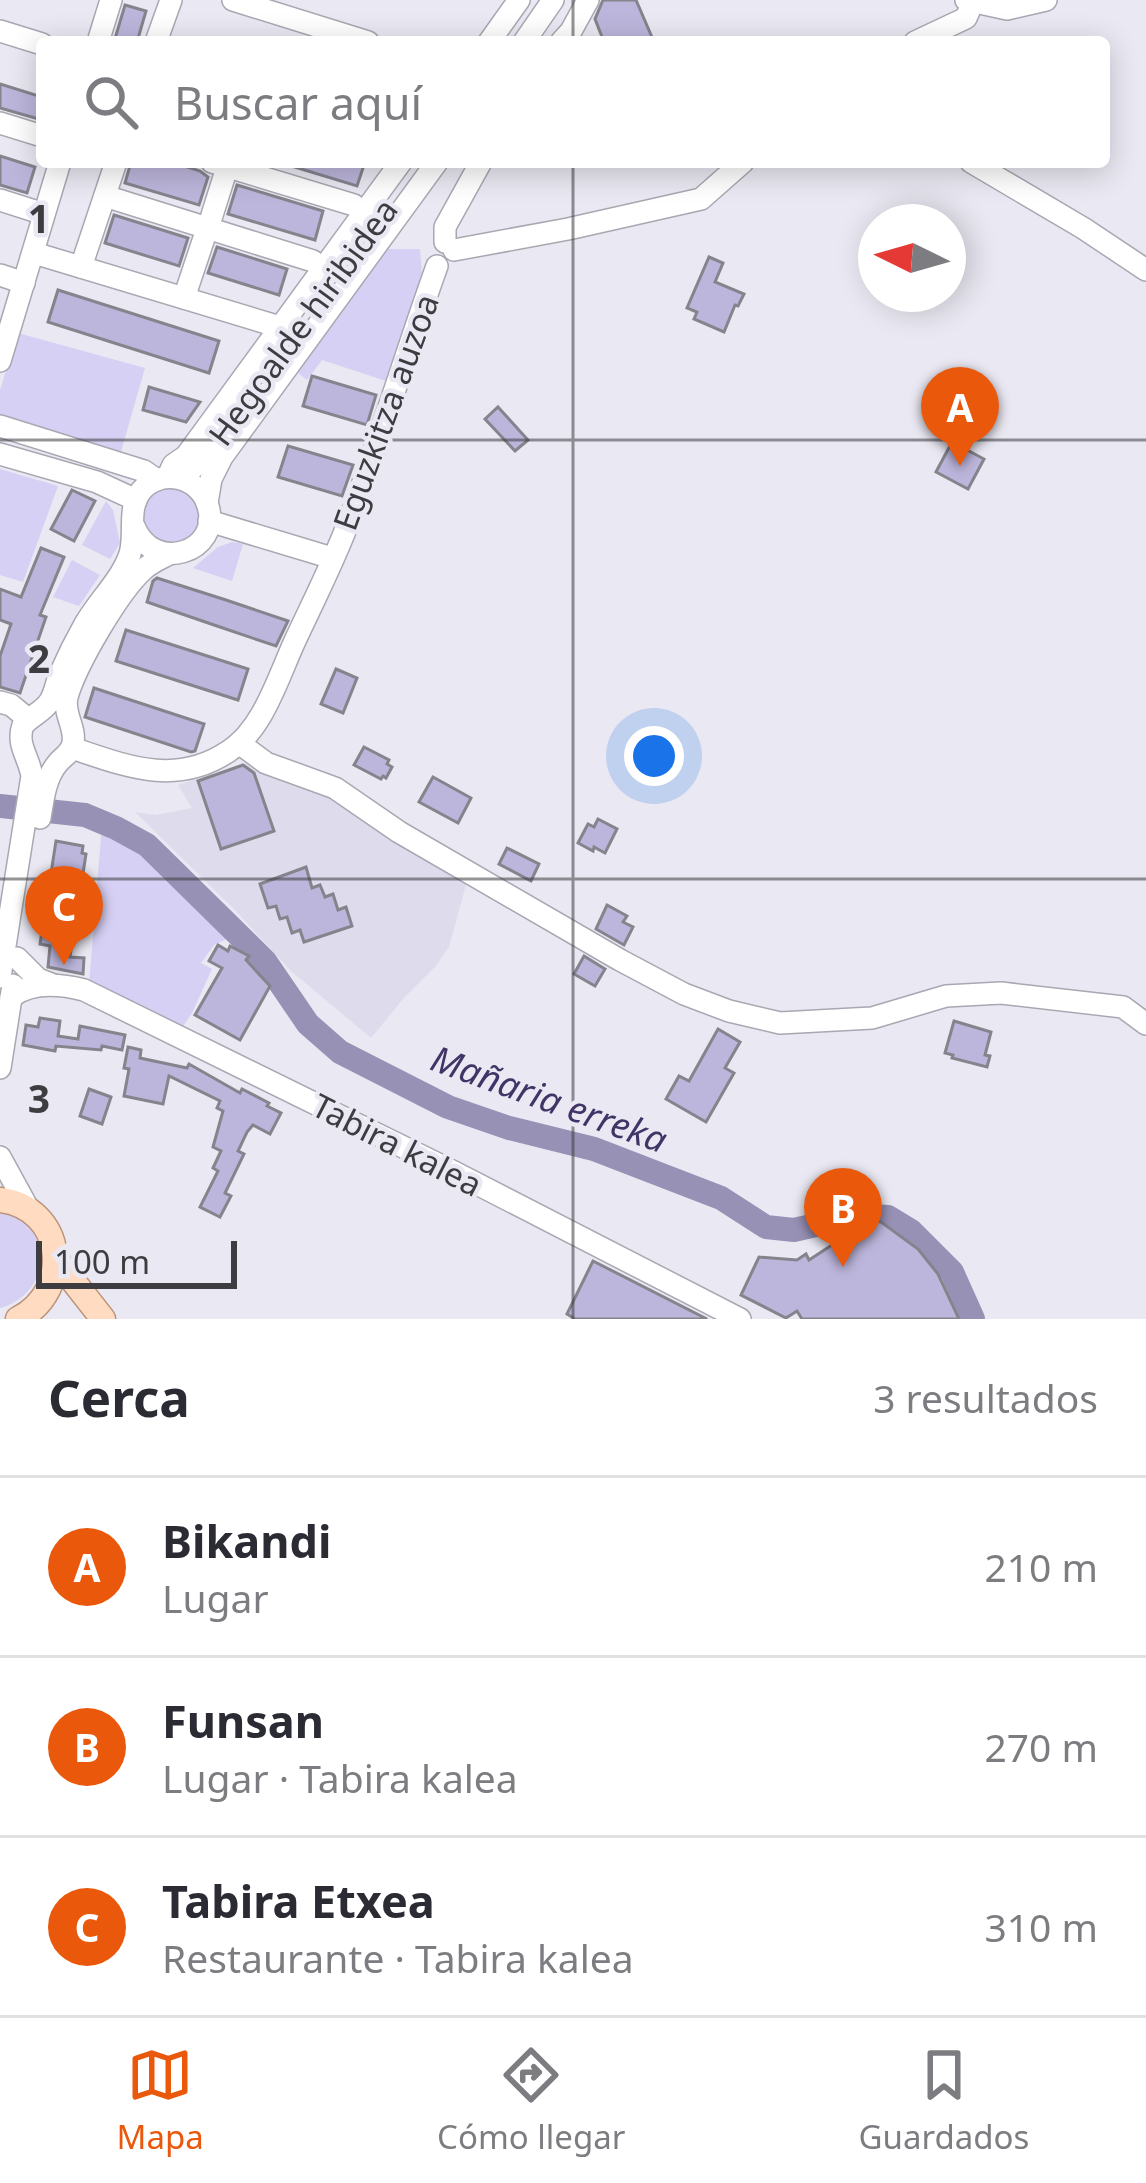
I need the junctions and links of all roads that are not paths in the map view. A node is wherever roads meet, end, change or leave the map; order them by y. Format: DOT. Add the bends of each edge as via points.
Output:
graph roads {
  1 [pos="111,0"];
  2 [pos="172,0"];
  3 [pos="233,0"];
  4 [pos="519,0"];
  5 [pos="536,0"];
  6 [pos="553,0"];
  7 [pos="588,0"];
  8 [pos="1046,0"];
  9 [pos="969,1"];
  10 [pos="0,31"];
  11 [pos="100,36"];
  12 [pos="158,36"];
  13 [pos="349,36"];
  14 [pos="493,36"];
  15 [pos="510,36"];
  16 [pos="528,36"];
  17 [pos="566,36"];
  18 [pos="928,36"];
  19 [pos="36,42"];
  20 [pos="0,123"];
  21 [pos="36,134"];
  22 [pos="58,168"];
  23 [pos="114,168"];
  24 [pos="222,168"];
  25 [pos="230,168"];
  26 [pos="382,168"];
  27 [pos="395,168"];
  28 [pos="415,168"];
  29 [pos="433,168"];
  30 [pos="478,168"];
  31 [pos="736,168"];
  32 [pos="981,168"];
  33 [pos="105,196"];
  34 [pos="0,200"];
  35 [pos="354,205"];
  36 [pos="44,214"];
  37 [pos="206,231"];
  38 [pos="446,252"];
  39 [pos="34,253"];
  40 [pos="314,261"];
  41 [pos="81,267"];
  42 [pos="1146,270"];
  43 [pos="0,275"];
  44 [pos="24,283"];
  45 [pos="184,298"];
  46 [pos="274,325"];
  47 [pos="1,355"];
  48 [pos="0,426"];
  49 [pos="0,454"];
  50 [pos="168,478"];
  51 [pos="136,500"];
  52 [pos="208,512"];
  53 [pos="134,526"];
  54 [pos="169,554"];
  55 [pos="332,557"];
  56 [pos="0,701"];
  57 [pos="33,716"];
  58 [pos="67,721"];
  59 [pos="239,743"];
  60 [pos="18,753"];
  61 [pos="64,755"];
  62 [pos="36,799"];
  63 [pos="29,843"];
  64 [pos="17,958"];
  65 [pos="50,984"];
  66 [pos="6,987"];
  67 [pos="1146,1024"];
  68 [pos="0,1068"];
  69 [pos="0,1157"];
  70 [pos="0,1200"];
  71 [pos="29,1210"];
  72 [pos="56,1259"];
  73 [pos="20,1318"];
  74 [pos="46,1319"];
  75 [pos="103,1319"];
  76 [pos="740,1319"];
  1 -- 11 [label="street"];
  2 -- 12 [label="street"];
  3 -- 13 [label="street"];
  4 -- 14 [label="street"];
  5 -- 15 [label="street"];
  6 -- 16 [label="street"];
  7 -- 17 [label="street"];
  8 -- 9 [label="street" via="998,9"];
  9 -- 18 [label="street" via="966,18"];
  10 -- 19 [label="street"];
  20 -- 21 [label="street"];
  22 -- 36 [label="street"];
  23 -- 33 [label="street"];
  24 -- 37 [label="street"];
  25 -- 35 [label="street, Hegoalde hiribidea"];
  26 -- 35 [label="street, Hegoalde hiribidea"];
  27 -- 46 [label="street"];
  28 -- 50 [label="street, Hegoalde hiribidea" via="211,449"];
  29 -- 52 [label="street" via="222,458"];
  30 -- 38 [label="street, Eguzkitza auzoa" via="445,227"];
  31 -- 38 [label="street" via="701,199"];
  32 -- 42 [label="street"];
  33 -- 37 [label="street, Hegoalde hiribidea"];
  33 -- 41 [label="street"];
  34 -- 36 [label="street"];
  35 -- 40 [label="street, Hegoalde hiribidea"];
  36 -- 39 [label="street"];
  37 -- 40 [label="street, Hegoalde hiribidea"];
  37 -- 45 [label="street"];
  38 -- 55 [label="street, Eguzkitza auzoa"];
  39 -- 41 [label="street"];
  39 -- 44 [label="street"];
  40 -- 46 [label="street, Hegoalde hiribidea"];
  41 -- 45 [label="street"];
  43 -- 44 [label="street"];
  44 -- 47 [label="street"];
  45 -- 46 [label="street"];
  46 -- 50 [label="street"];
  48 -- 50 [label="street"];
  49 -- 51 [label="street"];
  50 -- 51 [label="street"];
  50 -- 52 [label="street" via="193,484"];
  51 -- 53 [label="street"];
  52 -- 54 [label="street" via="199,543"];
  52 -- 55 [label="street, Eguzkitza auzoa"];
  53 -- 54 [label="street" via="143,542"];
  53 -- 57 [label="street" via="125,565 85,624 49,704"];
  54 -- 58 [label="street" via="138,575 99,630 65,703"];
  55 -- 59 [label="street, Eguzkitza auzoa" via="256,723"];
  56 -- 57 [label="street"];
  57 -- 58 [label="street" via="54,712"];
  57 -- 60 [label="street"];
  58 -- 61 [label="street" via="73,734"];
  59 -- 61 [label="street" via="197,767 156,772"];
  59 -- 67 [label="street" via="266,763 335,788 620,961 729,1011 780,1023 872,1018 946,996 1001,993 1123,1006"];
  60 -- 61 [label="street" via="43,765"];
  60 -- 62 [label="street"];
  61 -- 62 [label="street"];
  62 -- 63 [label="street"];
  63 -- 64 [label="street"];
  63 -- 66 [label="street"];
  64 -- 65 [label="street"];
  64 -- 66 [label="street"];
  65 -- 66 [label="street"];
  65 -- 76 [label="street, Tabira kalea" via="84,990"];
  66 -- 68 [label="street"];
  69 -- 71 [label="street"];
  70 -- 71 [label="main road"];
  71 -- 72 [label="main road"];
  72 -- 73 [label="main road" via="43,1299"];
  72 -- 75 [label="main road"];
  73 -- 74 [label="main road"];
}
